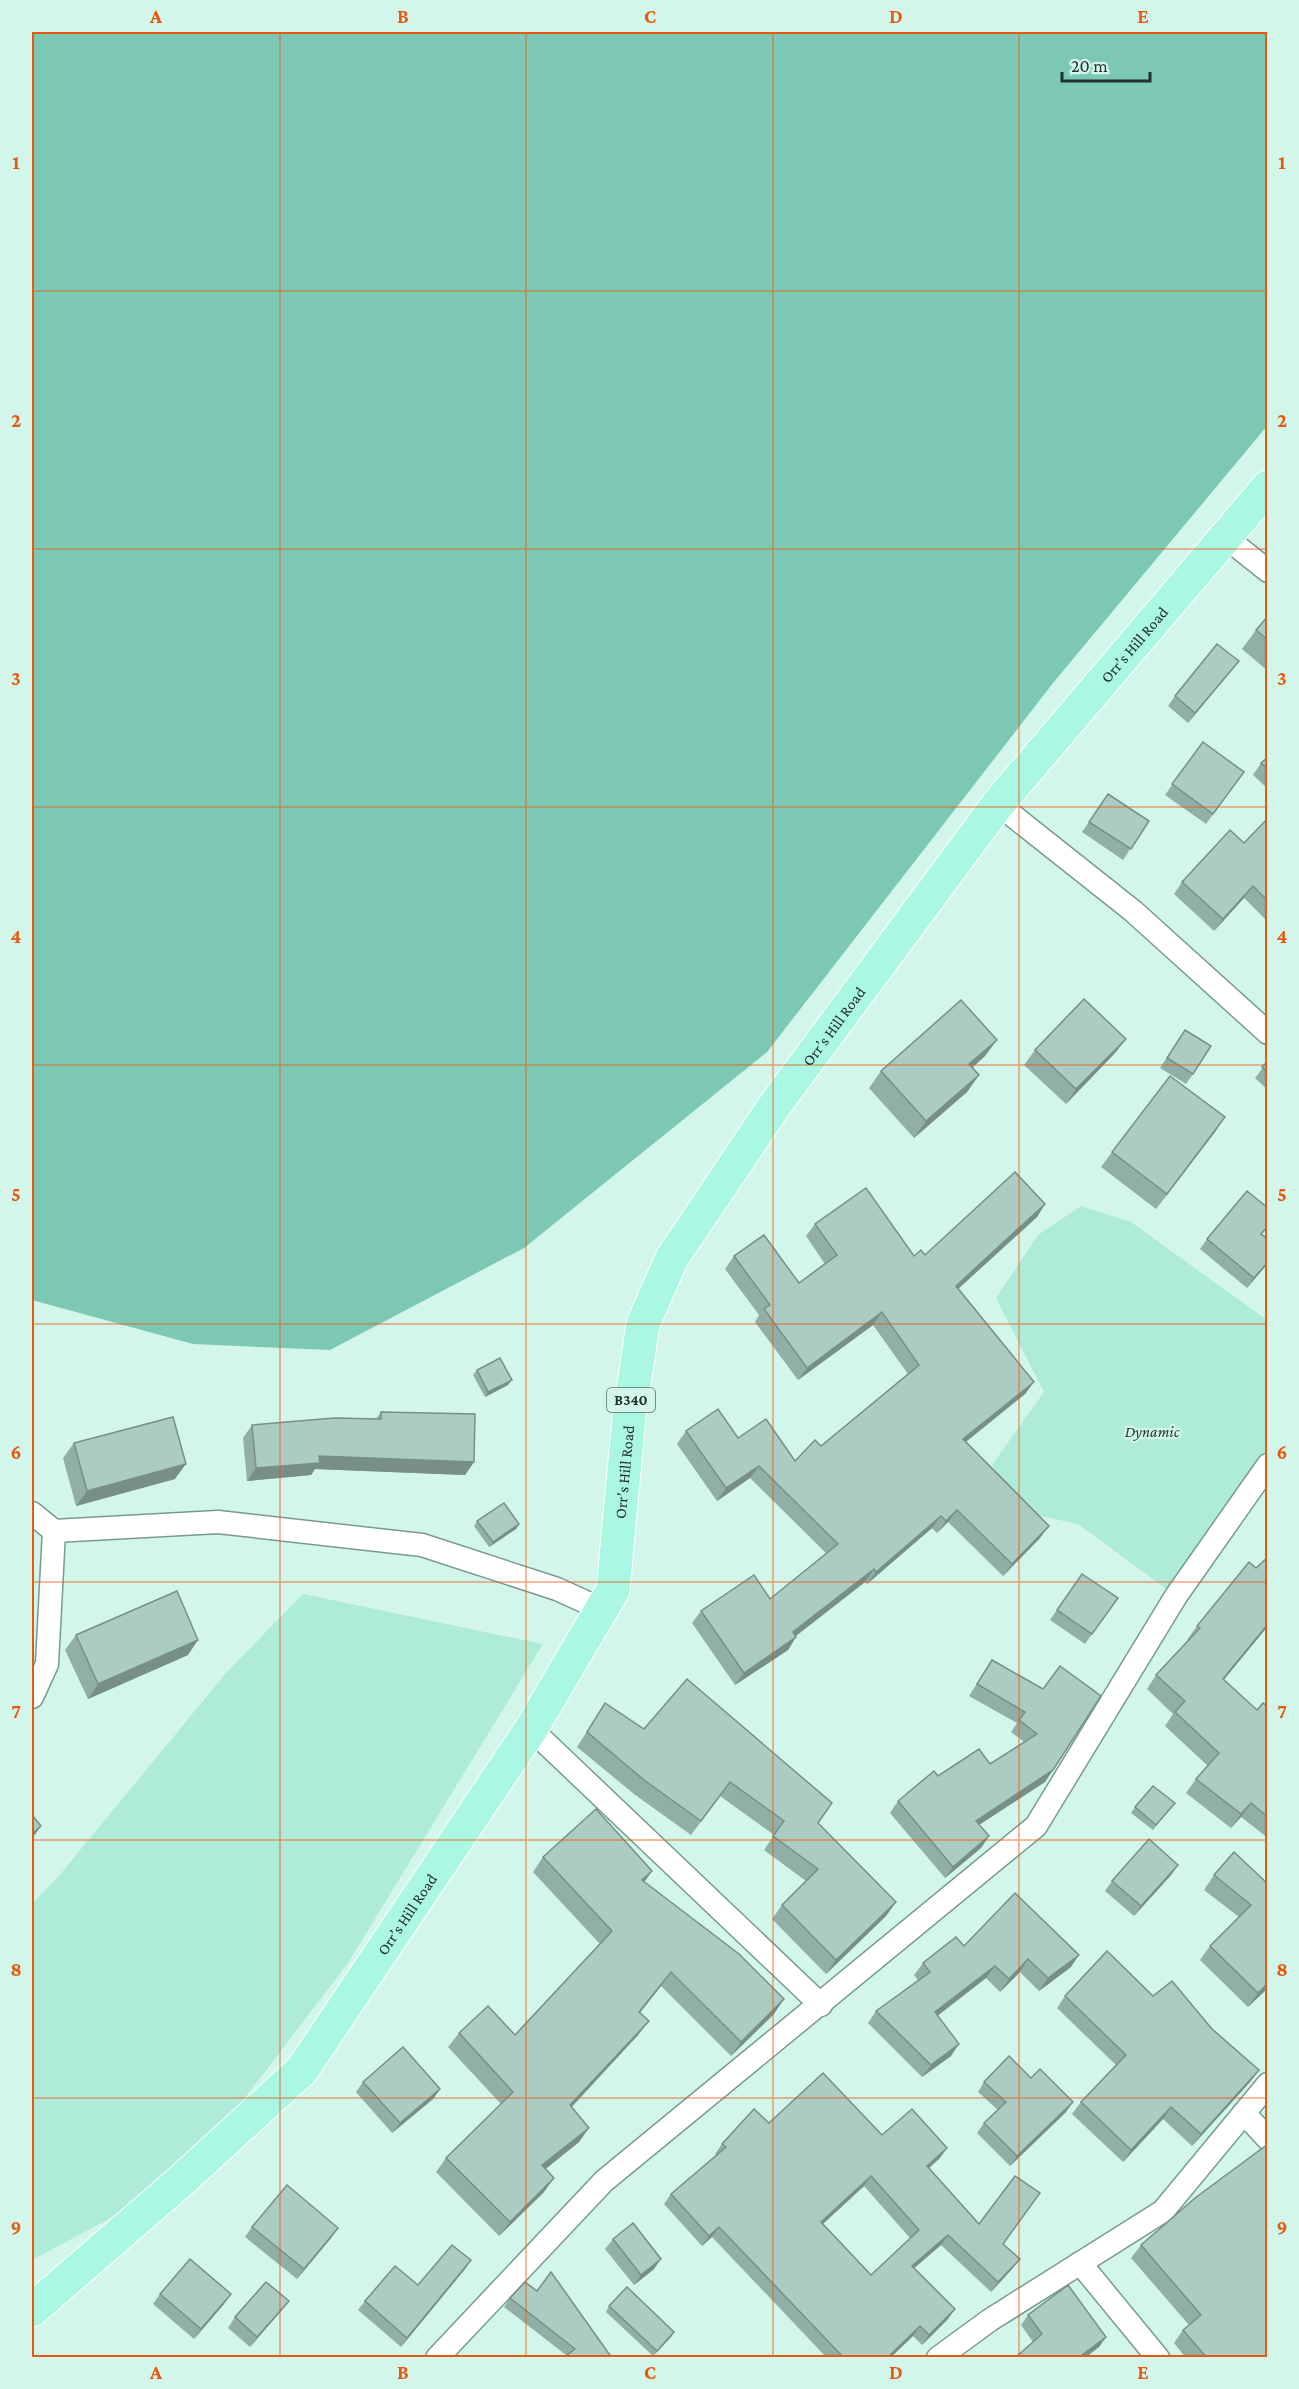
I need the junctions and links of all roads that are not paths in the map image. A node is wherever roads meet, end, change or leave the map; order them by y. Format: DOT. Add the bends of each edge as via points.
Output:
graph roads {
  1 [pos="1268,487"];
  2 [pos="1224,536"];
  3 [pos="1268,571"];
  4 [pos="998,804"];
  5 [pos="1268,1033"];
  6 [pos="1268,1465"];
  7 [pos="32,1513"];
  8 [pos="54,1531"];
  9 [pos="603,1610"];
  10 [pos="32,1697"];
  11 [pos="531,1729"];
  12 [pos="821,2005"];
  13 [pos="1268,2084"];
  14 [pos="1244,2112"];
  15 [pos="1268,2139"];
  16 [pos="1080,2264"];
  17 [pos="32,2310"];
  18 [pos="437,2358"];
  19 [pos="938,2358"];
  20 [pos="1158,2358"];
  1 -- 2 [label="main road, Orr’s Hill Road / B340"];
  2 -- 3 [label="street"];
  2 -- 4 [label="main road, Orr’s Hill Road / B340"];
  4 -- 5 [label="street" via="1133,911"];
  4 -- 9 [label="main road, Orr’s Hill Road / B340" via="775,1105 672,1258 643,1324 629,1416 613,1590"];
  6 -- 12 [label="street" via="1176,1596 1036,1826"];
  7 -- 8 [label="street"];
  8 -- 9 [label="street" via="218,1522 422,1545 557,1589"];
  8 -- 10 [label="street" via="47,1664"];
  9 -- 11 [label="main road, Orr’s Hill Road / B340"];
  11 -- 12 [label="street"];
  11 -- 17 [label="main road, Orr’s Hill Road / B340" via="302,2070"];
  12 -- 18 [label="street" via="604,2181"];
  13 -- 14 [label="street"];
  14 -- 15 [label="street"];
  14 -- 16 [label="street" via="1163,2211"];
  16 -- 19 [label="street"];
  16 -- 20 [label="street"];
}
